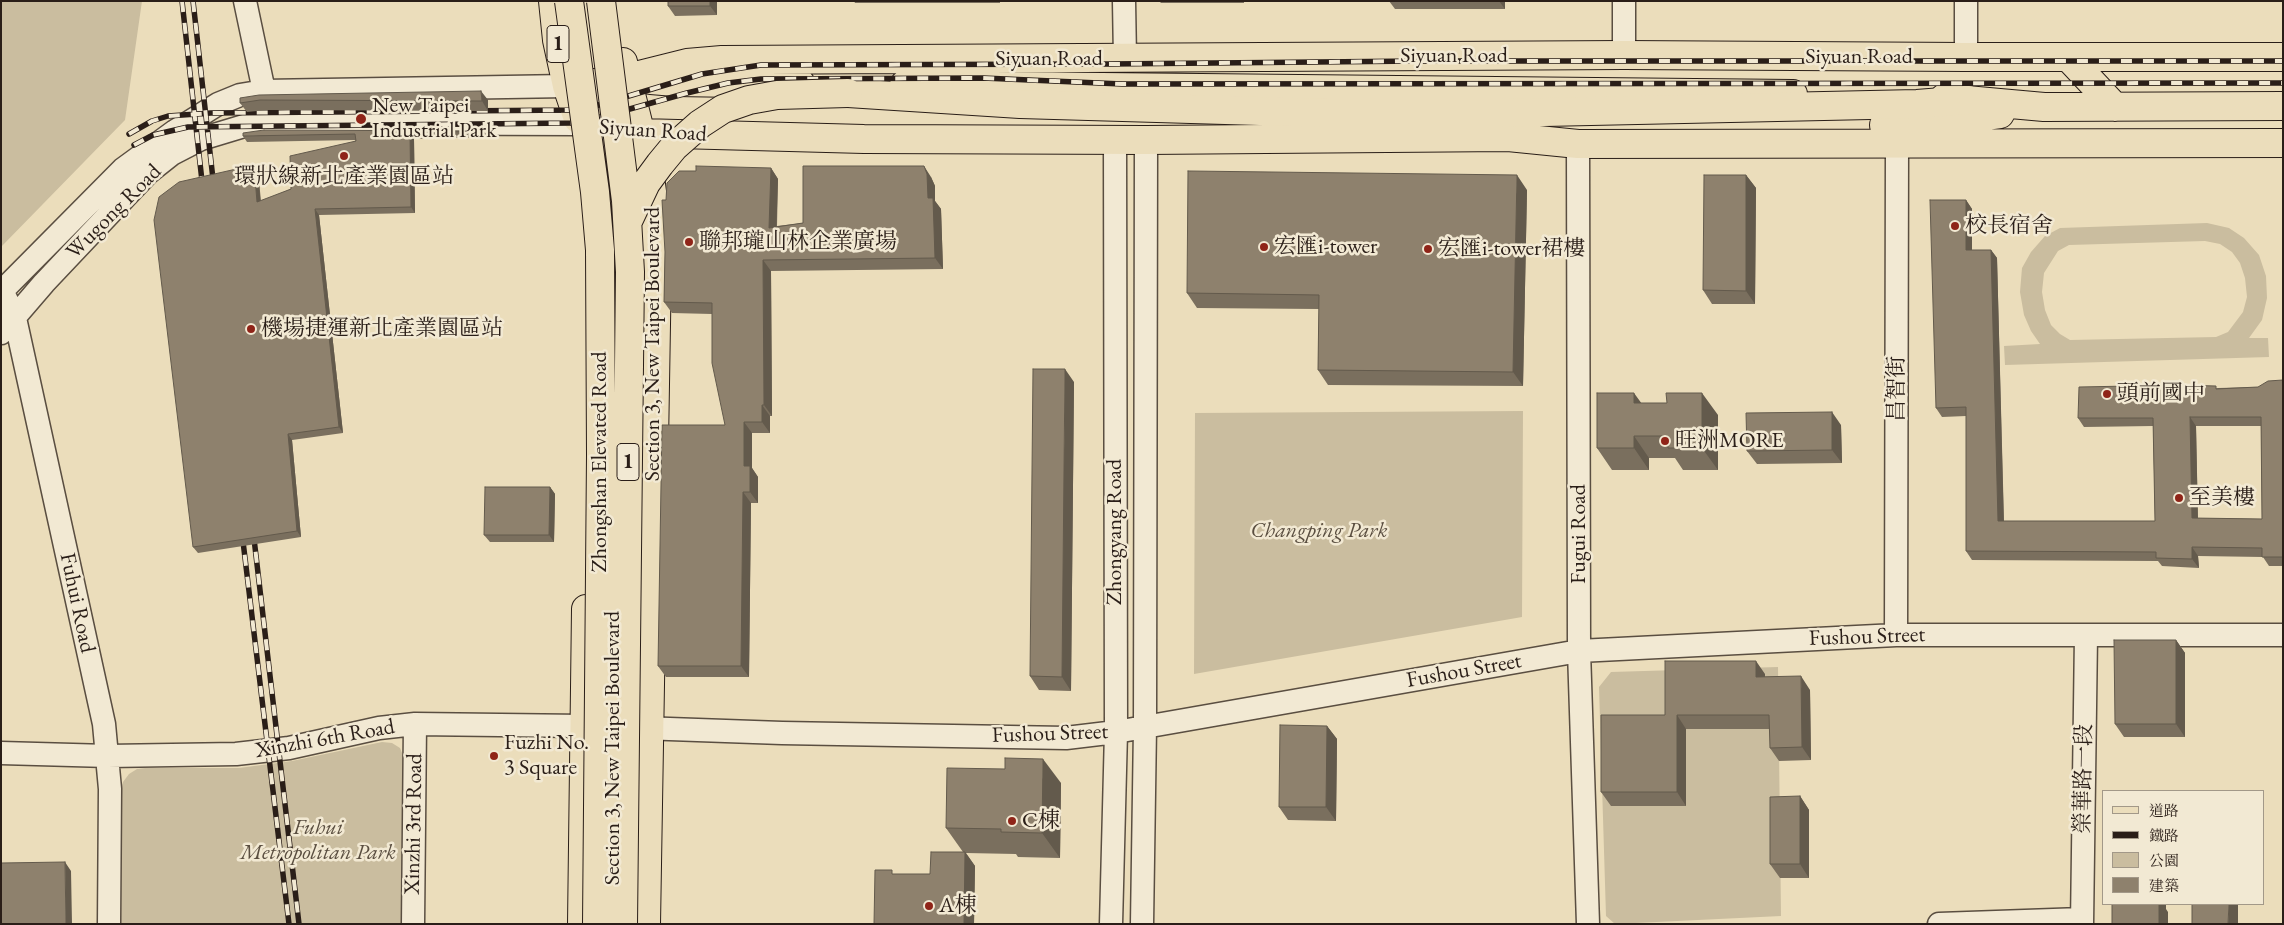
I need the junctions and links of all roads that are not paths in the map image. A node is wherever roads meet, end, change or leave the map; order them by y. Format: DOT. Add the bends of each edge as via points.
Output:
graph roads {
  1 [pos="244,1"];
  2 [pos="553,1"];
  3 [pos="569,1"];
  4 [pos="581,1"];
  5 [pos="601,1"];
  6 [pos="612,1"];
  7 [pos="1124,1"];
  8 [pos="1624,1"];
  9 [pos="1966,1"];
  10 [pos="1624,55"];
  11 [pos="2068,57"];
  12 [pos="2283,57"];
  13 [pos="1966,58"];
  14 [pos="1125,59"];
  15 [pos="627,78"];
  16 [pos="577,85"];
  17 [pos="264,91"];
  18 [pos="1968,100"];
  19 [pos="2283,106"];
  20 [pos="2115,107"];
  21 [pos="2044,108"];
  22 [pos="591,128"];
  23 [pos="641,131"];
  24 [pos="1508,137"];
  25 [pos="1115,140"];
  26 [pos="1146,140"];
  27 [pos="2283,143"];
  28 [pos="1578,144"];
  29 [pos="1897,144"];
  30 [pos="2,290"];
  31 [pos="8,326"];
  32 [pos="601,455"];
  33 [pos="1896,635"];
  34 [pos="2086,635"];
  35 [pos="2283,635"];
  36 [pos="1579,651"];
  37 [pos="415,724"];
  38 [pos="585,726"];
  39 [pos="614,727"];
  40 [pos="1145,727"];
  41 [pos="649,729"];
  42 [pos="1116,732"];
  43 [pos="1,753"];
  44 [pos="108,756"];
  45 [pos="2082,921"];
  46 [pos="109,924"];
  47 [pos="412,924"];
  48 [pos="582,924"];
  49 [pos="597,924"];
  50 [pos="612,924"];
  51 [pos="624,924"];
  52 [pos="646,924"];
  53 [pos="1111,924"];
  54 [pos="1142,924"];
  55 [pos="1588,924"];
  56 [pos="1939,924"];
  1 -- 17 [label="street"];
  2 -- 16 [label="main road, 1" via="557,40"];
  3 -- 32 [label="main road, Zhongshan Elevated Road / 1, bridge" via="600,250"];
  4 -- 16 [label="main road"];
  5 -- 51 [label="main road, Zhongshan Elevated Road / 1, bridge" via="626,201 630,272"];
  6 -- 15 [label="main road, 1"];
  7 -- 14 [label="street"];
  8 -- 10 [label="street"];
  9 -- 13 [label="street"];
  10 -- 13 [label="main road, Siyuan Road"];
  10 -- 14 [label="main road, Siyuan Road"];
  11 -- 12 [label="main road, Siyuan Road"];
  11 -- 13 [label="main road, Siyuan Road"];
  11 -- 20 [label="main road"];
  14 -- 15 [label="main road, Siyuan Road" via="722,60 659,69"];
  15 -- 16 [label="main road, Siyuan Road"];
  15 -- 18 [label="main road, Siyuan Road" via="675,82 1918,95"];
  15 -- 22 [label="main road, Section 3, New Taipei Boulevard / 1"];
  15 -- 23 [label="main road, Section 3, New Taipei Boulevard / 1"];
  16 -- 17 [label="street, Wugong Road"];
  16 -- 22 [label="main road"];
  17 -- 30 [label="street, Wugong Road" via="240,95 218,104 123,169"];
  18 -- 21 [label="main road, Siyuan Road"];
  18 -- 32 [label="main road, bridge" via="1898,105 1498,113 1356,113 1020,104 848,93 749,100 723,109 674,147 646,183 635,204 617,260 606,363"];
  19 -- 20 [label="main road, Siyuan Road"];
  20 -- 21 [label="main road, Siyuan Road"];
  21 -- 24 [label="main road, Siyuan Road" via="1918,125 1585,127"];
  22 -- 23 [label="main road, Siyuan Road"];
  22 -- 31 [label="street, Wugong Road" via="267,124 226,130 201,139 148,173"];
  22 -- 38 [label="main road, Section 3, New Taipei Boulevard / 1" via="588,175"];
  22 -- 39 [label="main road, Section 3, New Taipei Boulevard / 1" via="614,248"];
  23 -- 25 [label="main road, Siyuan Road" via="724,136"];
  23 -- 41 [label="main road, Section 3, New Taipei Boulevard / 1" via="653,199 657,264"];
  24 -- 26 [label="main road, Siyuan Road"];
  24 -- 28 [label="main road, Siyuan Road"];
  25 -- 26 [label="main road, Siyuan Road"];
  25 -- 42 [label="street, Zhongyang Road"];
  26 -- 40 [label="street, Zhongyang Road"];
  27 -- 29 [label="main road, Siyuan Road"];
  28 -- 29 [label="main road, Siyuan Road"];
  28 -- 36 [label="street, Fugui Road"];
  29 -- 33 [label="street, 昌智街"];
  30 -- 31 [label="street, Fuhui Road"];
  31 -- 44 [label="street, Fuhui Road" via="104,724"];
  32 -- 49 [label="main road, Zhongshan Elevated Road / 1, bridge"];
  33 -- 34 [label="street, Fushou Street"];
  33 -- 36 [label="street, Fushou Street"];
  34 -- 35 [label="street, Fushou Street"];
  34 -- 45 [label="street, 榮華路一段"];
  36 -- 40 [label="street, Fushou Street"];
  36 -- 55 [label="street, Fugui Road"];
  37 -- 38 [label="street, Xinzhi 6th Road"];
  37 -- 44 [label="street, Xinzhi 6th Road" via="236,754"];
  37 -- 47 [label="street, Xinzhi 3rd Road"];
  38 -- 39 [label="street, Xinzhi 6th Road"];
  38 -- 48 [label="main road, Section 3, New Taipei Boulevard / 1"];
  39 -- 41 [label="street, Xinzhi 6th Road"];
  39 -- 50 [label="main road, Section 3, New Taipei Boulevard / 1"];
  40 -- 42 [label="street, Fushou Street"];
  40 -- 54 [label="street, Zhongyang Road"];
  41 -- 42 [label="street, Fushou Street" via="1066,738"];
  41 -- 52 [label="main road, Section 3, New Taipei Boulevard / 1"];
  42 -- 53 [label="street, Zhongyang Road"];
  43 -- 44 [label="street, Xinzhi 6th Road"];
  44 -- 46 [label="street, Fuhui Road"];
  45 -- 56 [label="street"];
}
